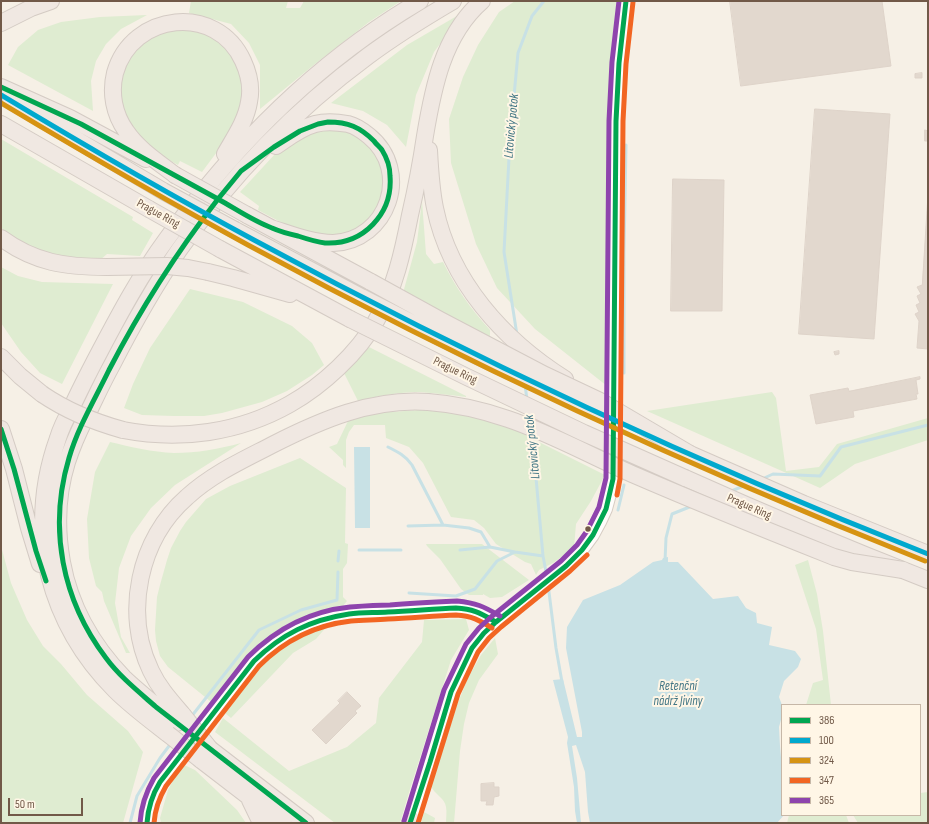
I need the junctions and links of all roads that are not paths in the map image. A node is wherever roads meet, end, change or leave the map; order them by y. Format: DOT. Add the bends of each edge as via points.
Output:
graph roads {
  1 [pos="51,1"];
  2 [pos="420,1"];
  3 [pos="453,1"];
  4 [pos="482,1"];
  5 [pos="626,1"];
  6 [pos="1,23"];
  7 [pos="1,87"];
  8 [pos="1,95"];
  9 [pos="428,116"];
  10 [pos="1,124"];
  11 [pos="243,169"];
  12 [pos="175,175"];
  13 [pos="201,194"];
  14 [pos="271,228"];
  15 [pos="1,238"];
  16 [pos="323,304"];
  17 [pos="1,357"];
  18 [pos="600,401"];
  19 [pos="1,429"];
  20 [pos="690,454"];
  21 [pos="928,554"];
  22 [pos="903,570"];
  23 [pos="928,580"];
  24 [pos="62,614"];
  25 [pos="496,622"];
  26 [pos="176,724"];
  27 [pos="206,755"];
  28 [pos="249,796"];
  29 [pos="411,822"];
  30 [pos="147,823"];
  31 [pos="261,823"];
  32 [pos="283,823"];
  33 [pos="306,823"];
  1 -- 6 [label="highway"];
  2 -- 13 [label="highway" via="371,33 280,107"];
  3 -- 11 [label="highway" via="410,26 362,60 280,131"];
  4 -- 9 [label="highway" via="462,24 450,44 441,66"];
  5 -- 25 [label="main road" via="616,121 613,478 606,509 582,550"];
  7 -- 12 [label="highway" via="70,118"];
  8 -- 20 [label="highway, Prague Ring, bridge" via="163,190 363,298 467,351"];
  9 -- 17 [label="highway, bridge" via="407,232 399,265 383,308 355,350 316,387 294,402 258,419 207,433 180,435 123,430 100,423 52,401"];
  9 -- 18 [label="highway, bridge" via="433,194 439,223 450,255 467,287 499,325 526,351 552,371"];
  10 -- 16 [label="highway, Prague Ring, bridge" via="220,249"];
  11 -- 14 [label="highway" via="297,132 324,122 337,122 358,128 374,140 386,157 391,179 390,195 381,216 360,236 347,241 326,243"];
  11 -- 26 [label="highway" via="179,252 133,325 74,442 59,499 60,552 74,603 85,627 116,670"];
  12 -- 13 [label="highway" via="140,147 126,132 114,106 113,84 123,55 141,35 167,23 190,22 210,28 231,43 245,65 250,86 243,122"];
  12 -- 14 [label="highway, bridge"];
  13 -- 24 [label="highway" via="166,239 136,286 78,393 56,442 47,481 43,528 49,574"];
  14 -- 18 [label="highway, bridge" via="445,323"];
  15 -- 16 [label="highway, bridge" via="22,252 60,264 188,268"];
  16 -- 22 [label="highway, Prague Ring, bridge" via="584,433 786,523"];
  18 -- 20 [label="highway, bridge"];
  19 -- 24 [label="highway" via="36,551"];
  20 -- 21 [label="highway, Prague Ring"];
  22 -- 23 [label="highway, Prague Ring"];
  22 -- 26 [label="highway, bridge" via="847,561 820,551 715,510 500,416 449,404 415,401 360,409 316,424 219,473 186,497 157,534 140,577 137,604 139,631 150,670"];
  24 -- 26 [label="highway" via="81,648 106,681 126,700"];
  25 -- 29 [label="main road" via="472,648 456,681"];
  25 -- 30 [label="main road" via="475,611 439,608 337,616 316,621 288,634 262,652 246,670 160,782 151,798"];
  26 -- 27 [label="highway, bridge"];
  26 -- 27 [label="highway, bridge"];
  27 -- 28 [label="highway"];
  27 -- 33 [label="highway"];
  28 -- 31 [label="highway"];
  28 -- 32 [label="highway"];
}
